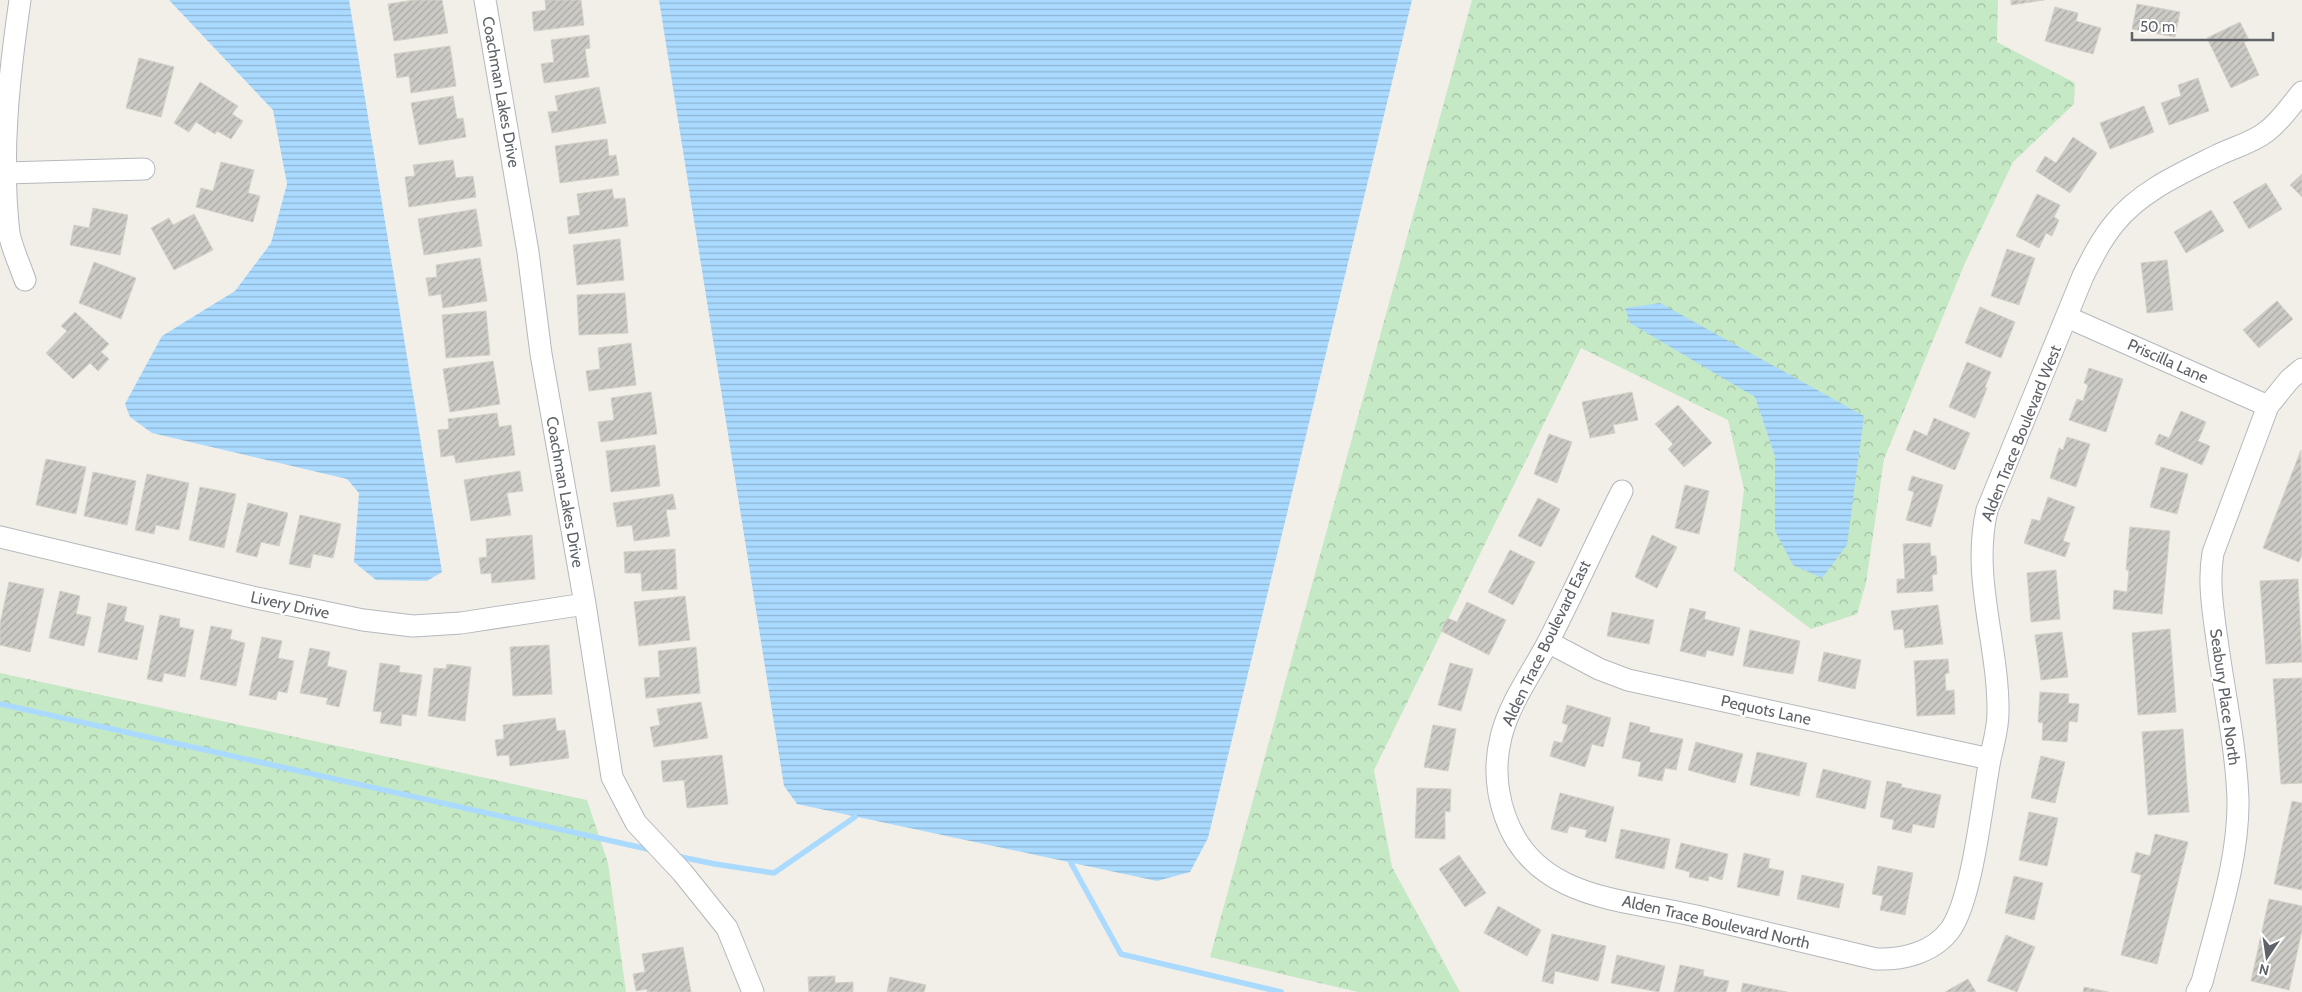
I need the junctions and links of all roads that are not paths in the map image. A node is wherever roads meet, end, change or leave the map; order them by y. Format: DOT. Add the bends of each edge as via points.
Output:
graph roads {
  1 [pos="20,0"];
  2 [pos="485,0"];
  3 [pos="2302,92"];
  4 [pos="144,169"];
  5 [pos="6,173"];
  6 [pos="25,280"];
  7 [pos="2068,317"];
  8 [pos="2302,368"];
  9 [pos="2268,406"];
  10 [pos="1622,491"];
  11 [pos="0,537"];
  12 [pos="585,604"];
  13 [pos="1548,642"];
  14 [pos="1990,759"];
  15 [pos="1510,829"];
  16 [pos="1942,938"];
  17 [pos="753,992"];
  18 [pos="2196,992"];
  1 -- 5 [label="street" via="7,86"];
  2 -- 12 [label="street, Coachman Lakes Drive" via="528,252 541,354"];
  3 -- 7 [label="street, Alden Trace Boulevard West" via="2268,131 2161,184 2115,223 2083,276"];
  4 -- 5 [label="street"];
  5 -- 6 [label="street" via="10,234"];
  7 -- 9 [label="street, Priscilla Lane"];
  7 -- 14 [label="street, Alden Trace Boulevard West" via="1987,510 1982,532 1980,556 1996,667 1998,714"];
  8 -- 9 [label="street, Seabury Place North"];
  9 -- 18 [label="street, Seabury Place North" via="2220,534 2210,570 2238,798 2237,828 2223,900 2202,982"];
  10 -- 13 [label="street, Alden Trace Boulevard East"];
  11 -- 12 [label="street, Livery Drive" via="252,597 363,620 413,626 461,623"];
  12 -- 17 [label="street, Coachman Lakes Drive" via="606,753 617,788 636,823 727,928"];
  13 -- 14 [label="street, Pequots Lane" via="1599,669 1628,680"];
  13 -- 15 [label="street, Alden Trace Boulevard East" via="1512,707 1501,737 1496,775 1498,794"];
  14 -- 16 [label="street, Alden Trace Boulevard West" via="1972,862 1959,913"];
  15 -- 16 [label="street, Alden Trace Boulevard North" via="1516,841 1547,874 1589,894 1689,914 1876,959 1913,956"];
}
